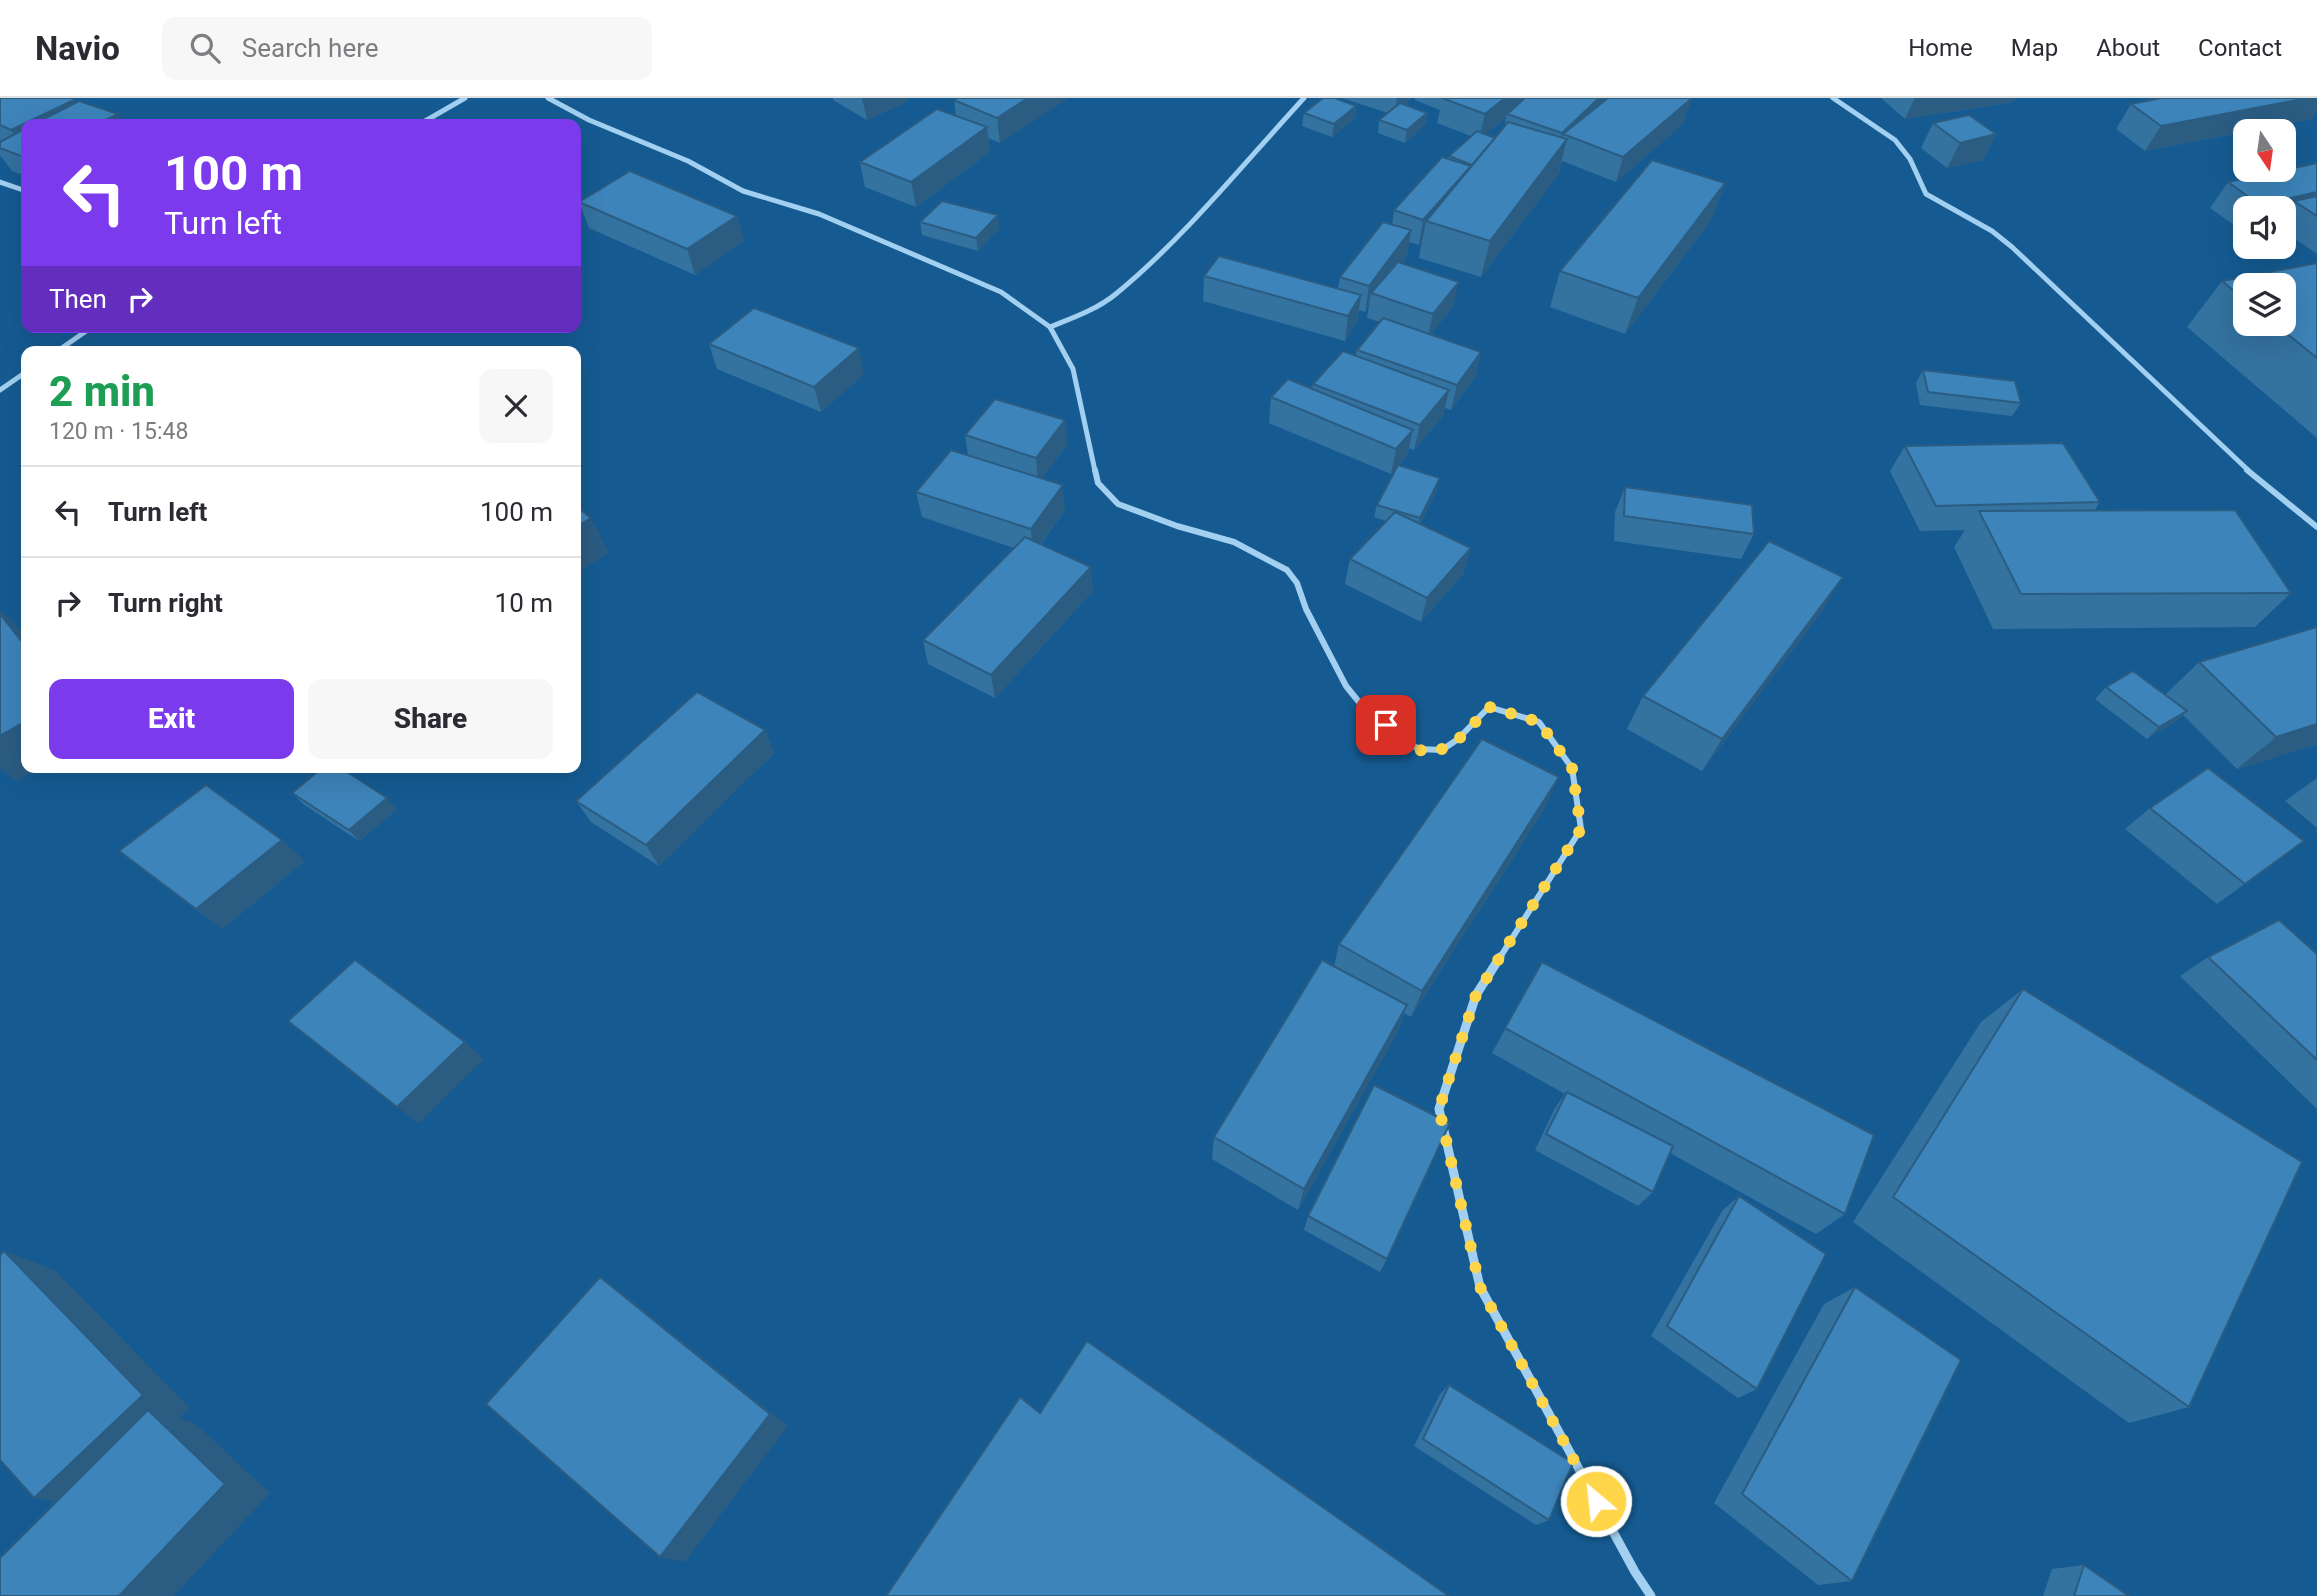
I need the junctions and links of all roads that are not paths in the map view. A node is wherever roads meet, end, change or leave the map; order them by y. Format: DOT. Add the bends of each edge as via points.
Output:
graph roads {
  1 [pos="465,98"];
  2 [pos="548,98"];
  3 [pos="1304,98"];
  4 [pos="1833,98"];
  5 [pos="429,119"];
  6 [pos="0,182"];
  7 [pos="21,189"];
  8 [pos="1050,327"];
  9 [pos="83,333"];
  10 [pos="65,346"];
  11 [pos="21,375"];
  12 [pos="0,390"];
  13 [pos="2317,527"];
  14 [pos="1651,1596"];
  1 -- 5 [label="street"];
  2 -- 8 [label="street" via="743,191 819,214 1002,292"];
  3 -- 8 [label="street" via="1116,294 1086,313"];
  4 -- 13 [label="street" via="1899,143 1926,194 2012,247 2230,456"];
  6 -- 7 [label="street"];
  8 -- 14 [label="street" via="1073,369 1098,483 1118,505 1234,542 1287,570 1346,687 1363,707 1418,749 1442,750 1489,707 1539,722 1572,768 1581,829 1476,995 1439,1109 1480,1287"];
  9 -- 10 [label="street"];
  11 -- 12 [label="street"];
}
